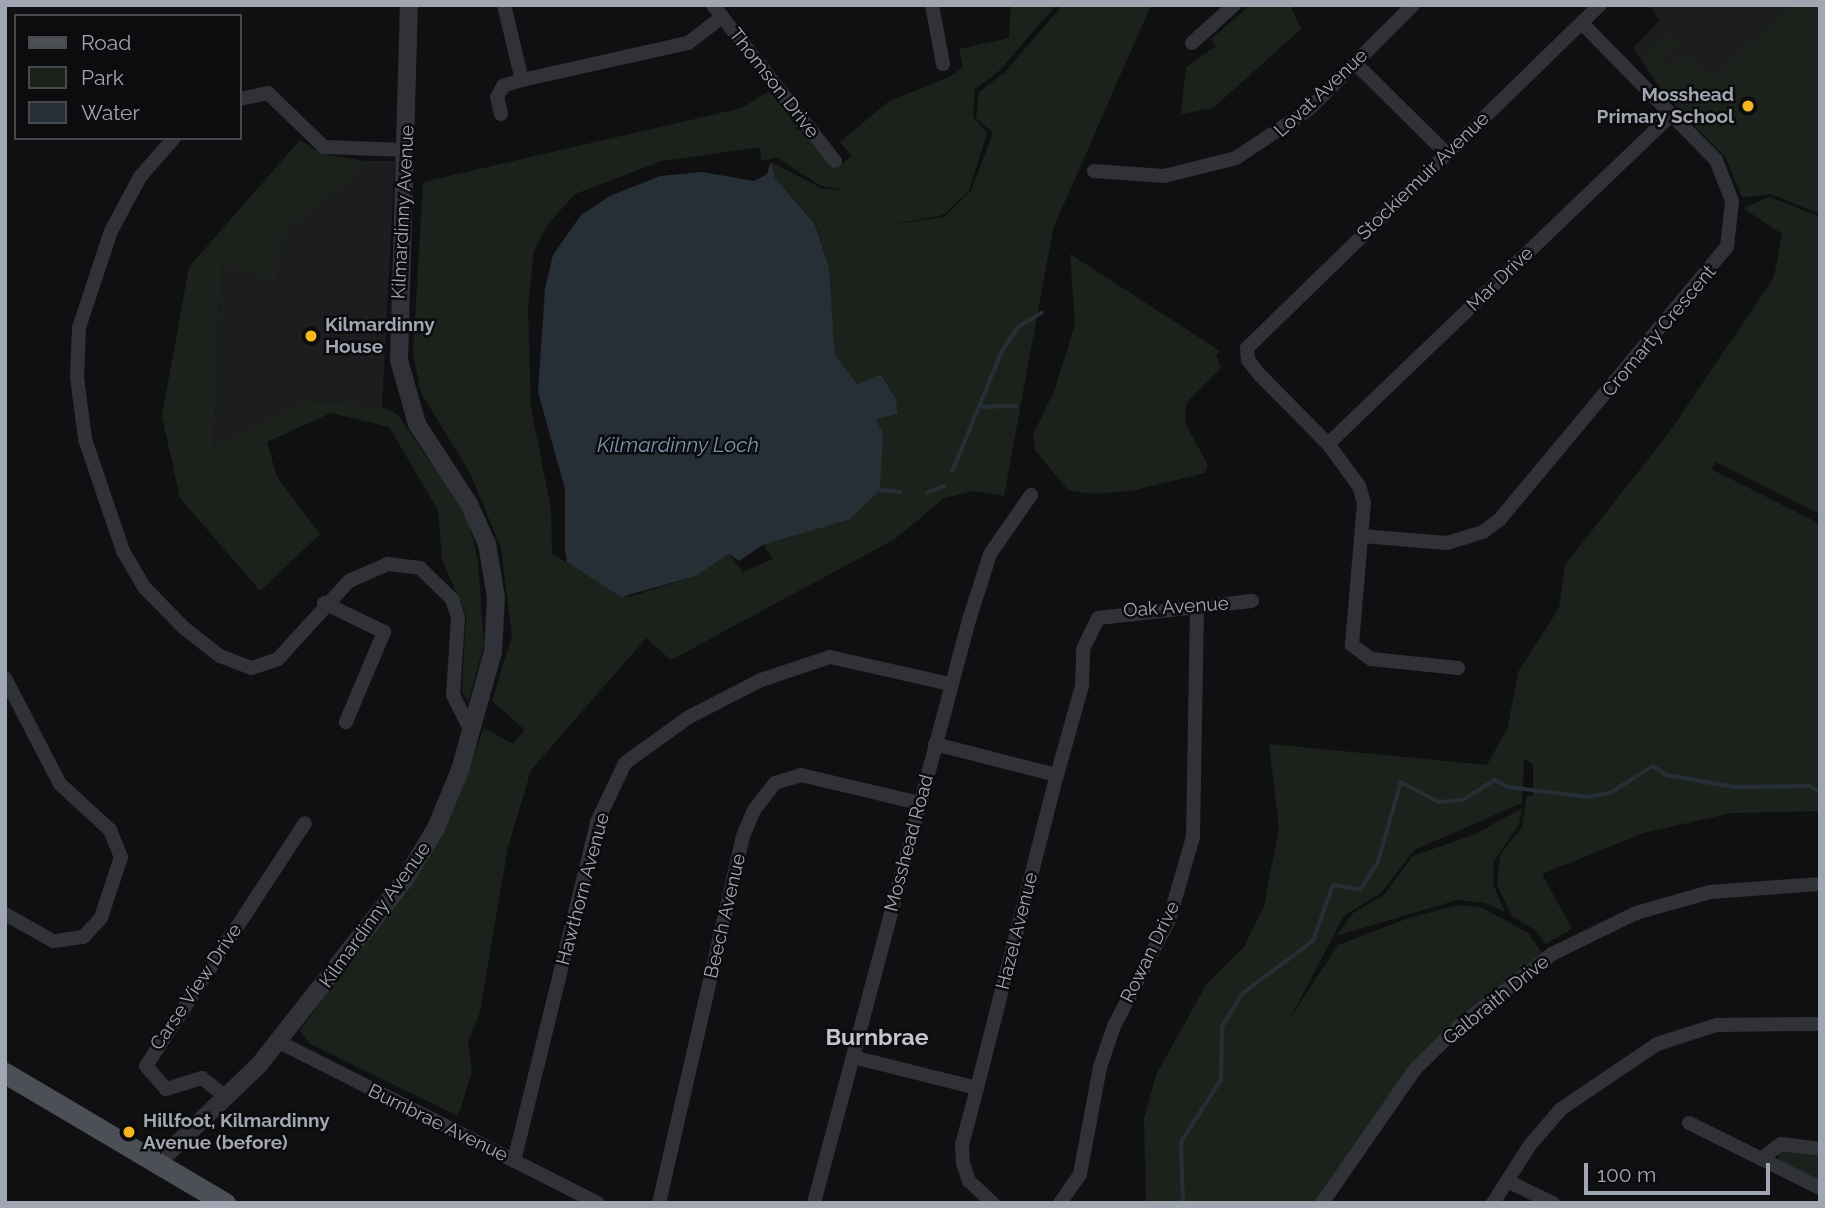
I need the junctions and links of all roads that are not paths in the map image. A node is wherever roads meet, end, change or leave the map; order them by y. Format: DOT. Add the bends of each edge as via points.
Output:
graph roads {
  1 [pos="409,5"];
  2 [pos="504,5"];
  3 [pos="932,5"];
  4 [pos="1234,5"];
  5 [pos="1413,5"];
  6 [pos="1600,5"];
  7 [pos="718,11"];
  8 [pos="1582,23"];
  9 [pos="1192,43"];
  10 [pos="1356,62"];
  11 [pos="943,64"];
  12 [pos="522,80"];
  13 [pos="242,99"];
  14 [pos="501,114"];
  15 [pos="1671,115"];
  16 [pos="172,140"];
  17 [pos="406,150"];
  18 [pos="1446,153"];
  19 [pos="835,161"];
  20 [pos="1094,171"];
  21 [pos="1328,444"];
  22 [pos="1031,495"];
  23 [pos="1362,536"];
  24 [pos="1252,601"];
  25 [pos="324,603"];
  26 [pos="1197,606"];
  27 [pos="1458,668"];
  28 [pos="5,678"];
  29 [pos="950,684"];
  30 [pos="480,702"];
  31 [pos="458,708"];
  32 [pos="346,722"];
  33 [pos="472,733"];
  34 [pos="934,744"];
  35 [pos="1057,775"];
  36 [pos="919,803"];
  37 [pos="305,823"];
  38 [pos="1820,884"];
  39 [pos="5,914"];
  40 [pos="1820,1024"];
  41 [pos="279,1042"];
  42 [pos="853,1057"];
  43 [pos="5,1073"];
  44 [pos="977,1088"];
  45 [pos="228,1098"];
  46 [pos="1689,1123"];
  47 [pos="1820,1148"];
  48 [pos="1761,1159"];
  49 [pos="514,1161"];
  50 [pos="156,1164"];
  51 [pos="1507,1181"];
  52 [pos="1820,1188"];
  53 [pos="225,1203"];
  54 [pos="598,1203"];
  55 [pos="659,1203"];
  56 [pos="814,1203"];
  57 [pos="993,1203"];
  58 [pos="1060,1203"];
  59 [pos="1322,1203"];
  60 [pos="1493,1203"];
  61 [pos="1553,1203"];
  1 -- 17 [label="street, Kilmardinny Avenue"];
  2 -- 12 [label="street"];
  3 -- 11 [label="street"];
  4 -- 9 [label="street"];
  5 -- 10 [label="street, Lovat Avenue"];
  6 -- 8 [label="street, Stockiemuir Avenue"];
  7 -- 12 [label="street" via="688,43"];
  7 -- 19 [label="street, Thomson Drive"];
  8 -- 15 [label="street, Cromarty Crescent"];
  8 -- 18 [label="street, Stockiemuir Avenue"];
  10 -- 18 [label="street"];
  10 -- 20 [label="street, Lovat Avenue" via="1275,137 1236,158 1164,176"];
  12 -- 14 [label="street" via="503,86 497,97"];
  13 -- 17 [label="street" via="268,93 324,147"];
  15 -- 21 [label="street, Mar Drive"];
  15 -- 23 [label="street, Cromarty Crescent" via="1716,160 1726,178 1734,220 1716,264 1500,519 1483,532 1447,543"];
  16 -- 25 [label="street" via="125,203 83,307 77,377 96,478 123,551 144,587 184,628 233,663 251,668 278,659"];
  17 -- 30 [label="street, Kilmardinny Avenue" via="399,360 417,424 469,503 490,557 496,629"];
  18 -- 21 [label="street, Stockiemuir Avenue" via="1247,348 1248,360 1259,374"];
  21 -- 23 [label="street" via="1359,486"];
  22 -- 29 [label="street, Mosshead Road" via="990,554"];
  23 -- 27 [label="street" via="1352,645 1371,659"];
  24 -- 26 [label="street, Oak Avenue"];
  25 -- 31 [label="street" via="349,581 388,564 405,564 431,575 452,599 458,618 453,695"];
  25 -- 32 [label="street" via="384,632"];
  26 -- 35 [label="street, Oak Avenue" via="1098,618 1083,649 1082,686"];
  26 -- 58 [label="street, Rowan Drive" via="1193,837 1169,920 1114,1026 1100,1067 1080,1174"];
  28 -- 39 [label="street" via="60,783 110,830 121,857 102,918 83,937 53,941"];
  29 -- 34 [label="street, Mosshead Road"];
  29 -- 49 [label="street, Hawthorn Avenue" via="830,657 761,680 689,718 625,763 597,821"];
  30 -- 31 [label="street" via="469,712"];
  30 -- 33 [label="street, Kilmardinny Avenue"];
  31 -- 33 [label="street"];
  33 -- 41 [label="street, Kilmardinny Avenue" via="448,801 421,854"];
  34 -- 35 [label="street"];
  34 -- 36 [label="street, Mosshead Road"];
  35 -- 44 [label="street, Hazel Avenue"];
  36 -- 42 [label="street, Mosshead Road"];
  36 -- 55 [label="street, Beech Avenue" via="801,775 775,783 754,810 743,836"];
  37 -- 45 [label="street, Carse View Drive" via="146,1066 150,1077 166,1089 202,1078"];
  38 -- 59 [label="street, Galbraith Drive" via="1710,892 1636,913 1552,954 1460,1026 1415,1069"];
  40 -- 51 [label="street" via="1717,1025 1657,1044 1561,1109"];
  41 -- 45 [label="street, Kilmardinny Avenue"];
  41 -- 49 [label="street, Burnbrae Avenue"];
  42 -- 44 [label="street"];
  42 -- 56 [label="street, Mosshead Road"];
  43 -- 50 [label="main road"];
  44 -- 57 [label="street" via="962,1163 969,1181"];
  45 -- 50 [label="street, Kilmardinny Avenue"];
  46 -- 48 [label="street"];
  47 -- 48 [label="street" via="1781,1144"];
  48 -- 52 [label="street"];
  49 -- 54 [label="street, Burnbrae Avenue"];
  50 -- 53 [label="main road"];
  51 -- 60 [label="street"];
  51 -- 61 [label="street"];
}
